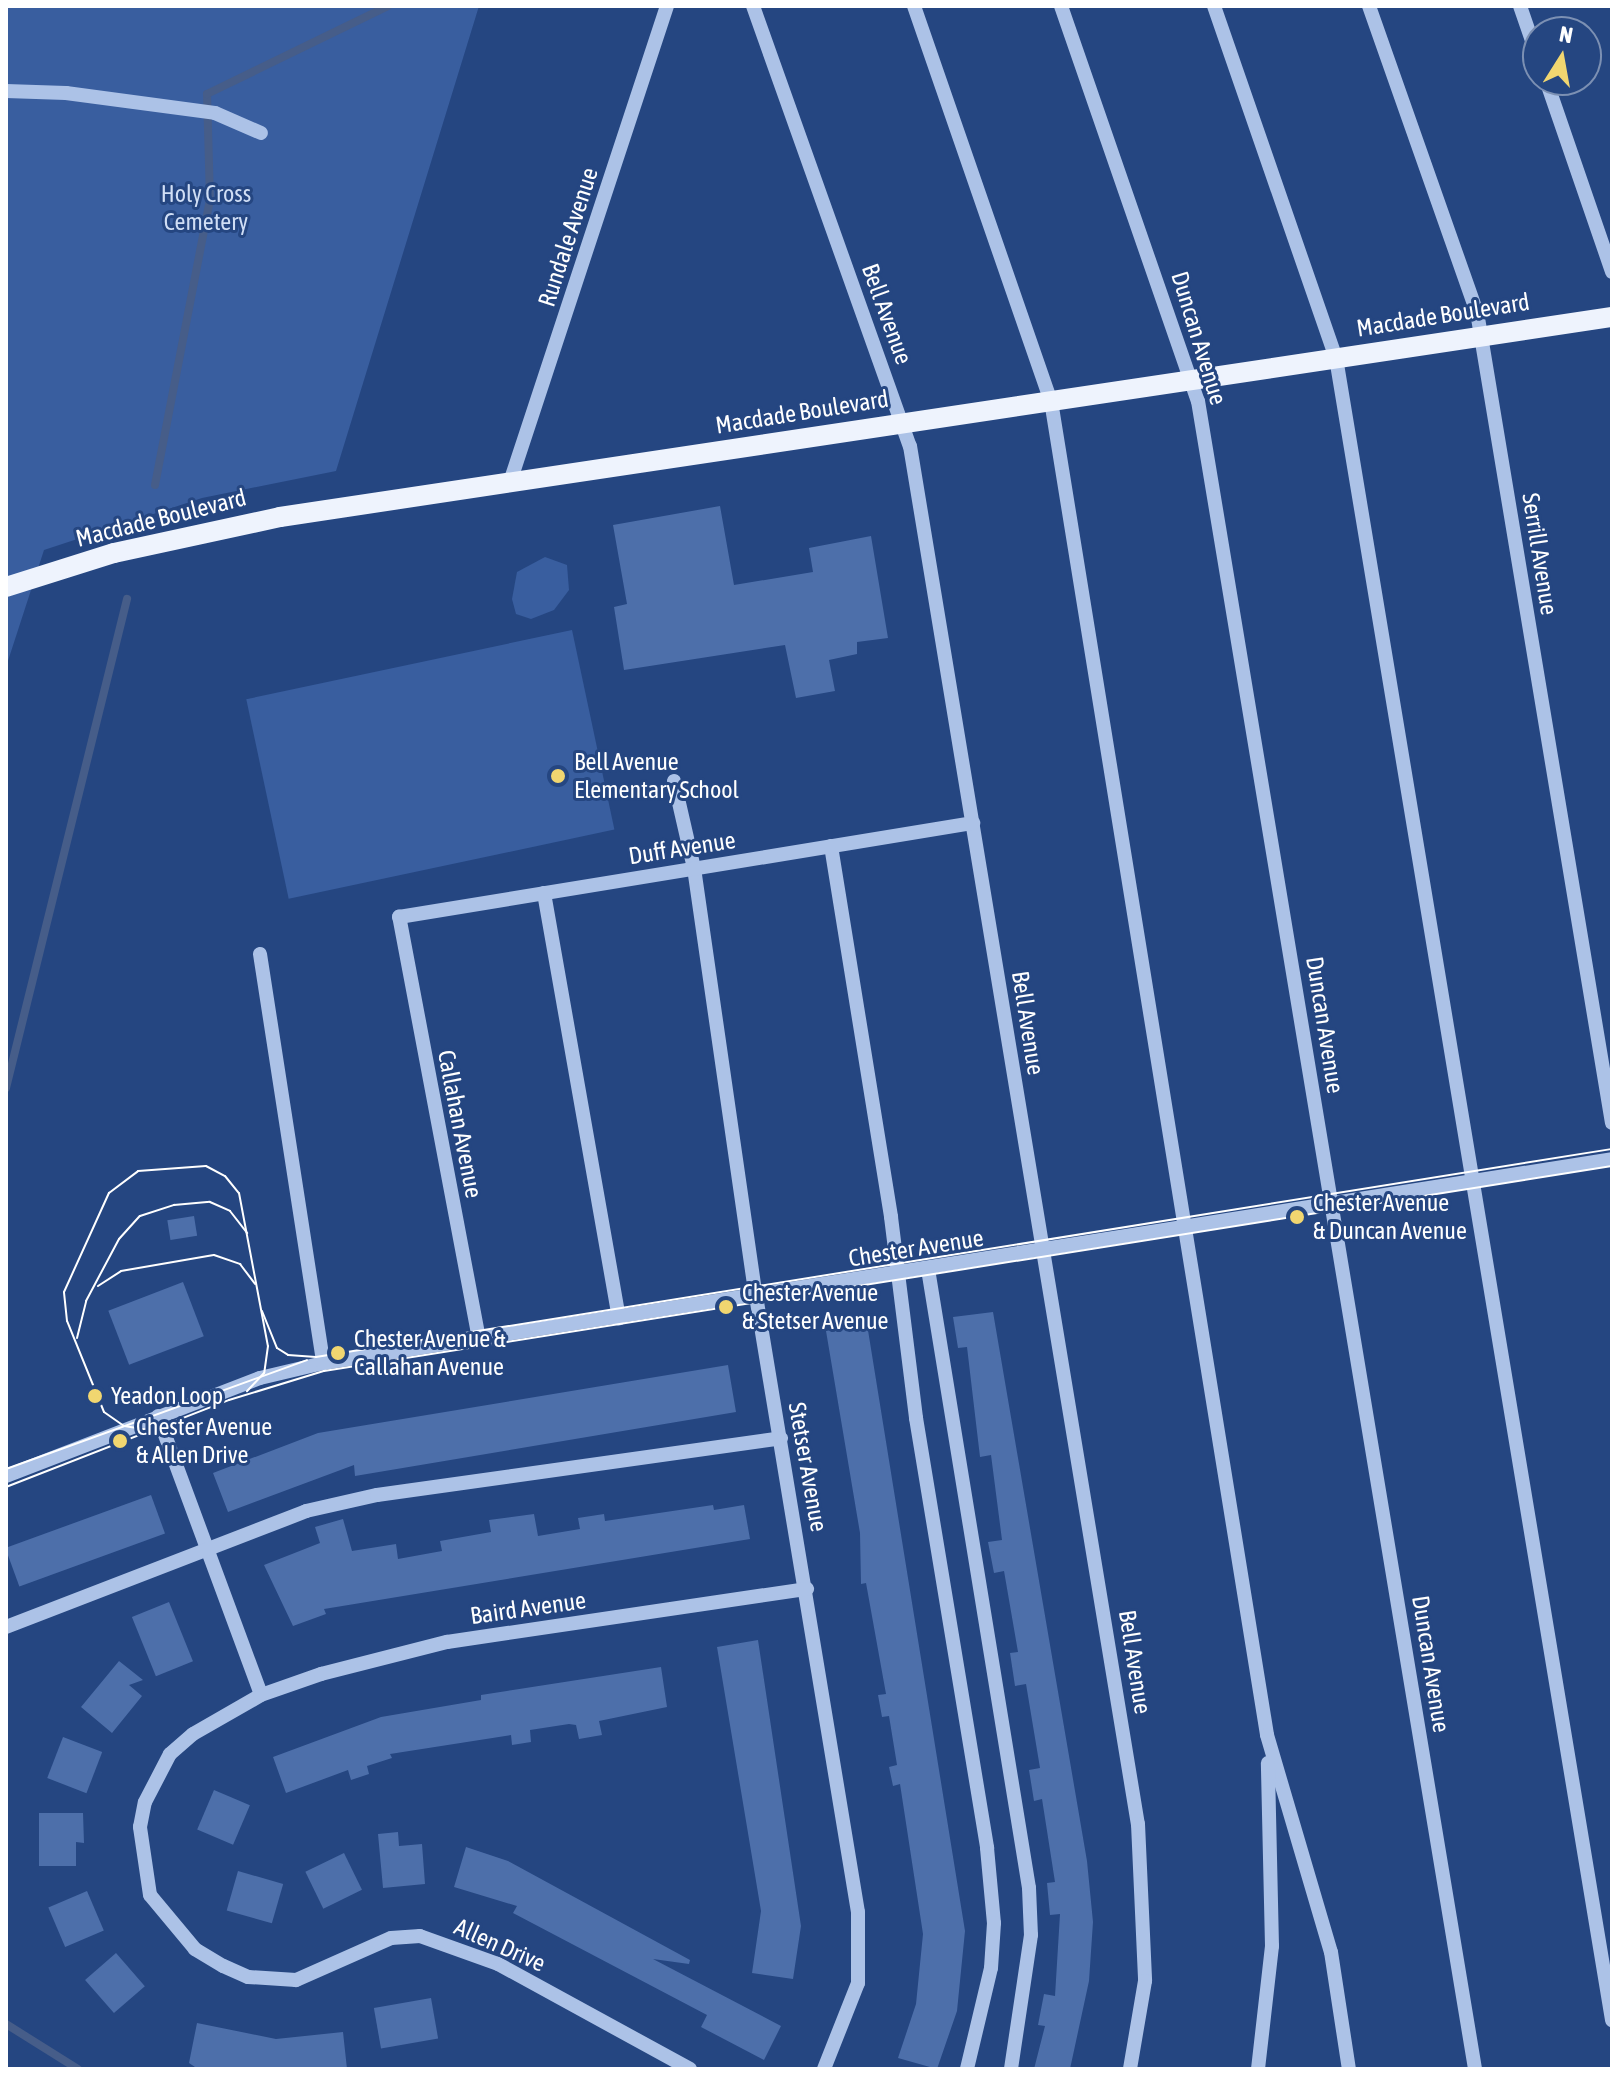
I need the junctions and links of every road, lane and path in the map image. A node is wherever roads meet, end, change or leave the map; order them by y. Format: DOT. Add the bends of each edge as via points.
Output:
graph roads {
  1 [pos="667,6"];
  2 [pos="753,6"];
  3 [pos="914,6"];
  4 [pos="1061,6"];
  5 [pos="1214,6"];
  6 [pos="1369,6"];
  7 [pos="6,91"];
  8 [pos="1552,96"];
  9 [pos="261,133"];
  10 [pos="1612,272"];
  11 [pos="1612,317"];
  12 [pos="1481,336"];
  13 [pos="1336,358"];
  14 [pos="1193,379"];
  15 [pos="1051,401"];
  16 [pos="903,423"];
  17 [pos="510,482"];
  18 [pos="6,587"];
  19 [pos="674,781"];
  20 [pos="973,823"];
  21 [pos="831,846"];
  22 [pos="694,868"];
  23 [pos="544,893"];
  24 [pos="399,917"];
  25 [pos="260,954"];
  26 [pos="1612,1123"];
  27 [pos="1612,1159"];
  28 [pos="1474,1181"];
  29 [pos="1332,1203"];
  30 [pos="1183,1228"];
  31 [pos="1043,1250"];
  32 [pos="928,1269"];
  33 [pos="894,1274"];
  34 [pos="756,1296"];
  35 [pos="619,1318"];
  36 [pos="479,1339"];
  37 [pos="323,1363"];
  38 [pos="158,1416"];
  39 [pos="781,1438"];
  40 [pos="6,1476"];
  41 [pos="208,1551"];
  42 [pos="807,1589"];
  43 [pos="6,1627"];
  44 [pos="261,1695"];
  45 [pos="1267,1735"];
  46 [pos="1612,2020"];
  47 [pos="690,2069"];
  48 [pos="824,2069"];
  49 [pos="967,2069"];
  50 [pos="1011,2069"];
  51 [pos="1130,2069"];
  52 [pos="1258,2069"];
  53 [pos="1349,2069"];
  54 [pos="1475,2069"];
  1 -- 17 [label="street, Rundale Avenue"];
  2 -- 16 [label="street, Bell Avenue"];
  3 -- 15 [label="street"];
  4 -- 14 [label="street, Duncan Avenue"];
  5 -- 13 [label="street"];
  6 -- 12 [label="street, Serrill Avenue"];
  7 -- 9 [label="street" via="66,93 215,113"];
  8 -- 10 [label="street"];
  11 -- 12 [label="main road, Macdade Boulevard"];
  12 -- 13 [label="main road, Macdade Boulevard"];
  12 -- 26 [label="street, Serrill Avenue"];
  13 -- 14 [label="main road, Macdade Boulevard"];
  13 -- 28 [label="street"];
  14 -- 15 [label="main road, Macdade Boulevard"];
  14 -- 29 [label="street, Duncan Avenue"];
  15 -- 16 [label="main road, Macdade Boulevard"];
  15 -- 30 [label="street"];
  16 -- 17 [label="main road, Macdade Boulevard"];
  16 -- 20 [label="street, Bell Avenue"];
  17 -- 18 [label="main road, Macdade Boulevard" via="223,527"];
  19 -- 22 [label="street, Stetser Avenue"];
  20 -- 21 [label="street, Duff Avenue"];
  20 -- 31 [label="street, Bell Avenue"];
  21 -- 22 [label="street, Duff Avenue"];
  21 -- 33 [label="street" via="891,1217"];
  22 -- 23 [label="street, Duff Avenue"];
  22 -- 34 [label="street, Stetser Avenue"];
  23 -- 24 [label="street, Duff Avenue"];
  23 -- 35 [label="street"];
  24 -- 36 [label="street, Callahan Avenue"];
  25 -- 37 [label="street"];
  27 -- 28 [label="street, Chester Avenue"];
  28 -- 29 [label="street, Chester Avenue"];
  28 -- 46 [label="street"];
  29 -- 30 [label="street, Chester Avenue"];
  29 -- 54 [label="street, Duncan Avenue"];
  30 -- 31 [label="street, Chester Avenue"];
  30 -- 45 [label="street"];
  31 -- 32 [label="street, Chester Avenue"];
  31 -- 51 [label="street, Bell Avenue" via="1141,1850 1145,1981"];
  32 -- 33 [label="street, Chester Avenue"];
  32 -- 50 [label="street" via="1029,1888 1026,1984"];
  33 -- 34 [label="street, Chester Avenue"];
  33 -- 49 [label="street" via="987,1848 994,1923 991,1968"];
  34 -- 35 [label="street, Chester Avenue"];
  34 -- 39 [label="street, Stetser Avenue"];
  35 -- 36 [label="street, Chester Avenue"];
  36 -- 37 [label="street, Chester Avenue"];
  37 -- 38 [label="street, Chester Avenue" via="260,1378"];
  38 -- 40 [label="street, Chester Avenue"];
  38 -- 41 [label="street"];
  39 -- 41 [label="street" via="377,1495 306,1511"];
  39 -- 42 [label="street, Stetser Avenue"];
  41 -- 43 [label="street"];
  41 -- 44 [label="street"];
  42 -- 44 [label="street, Baird Avenue" via="447,1642"];
  42 -- 48 [label="street, Stetser Avenue" via="858,1912 858,1983"];
  44 -- 47 [label="street, Allen Drive" via="193,1734 170,1754 145,1802 140,1827 150,1895 195,1949 248,1977 273,1981 318,1973 391,1938 431,1939 498,1964"];
  45 -- 52 [label="street" via="1272,1946"];
  45 -- 53 [label="street" via="1331,1952"];
}
